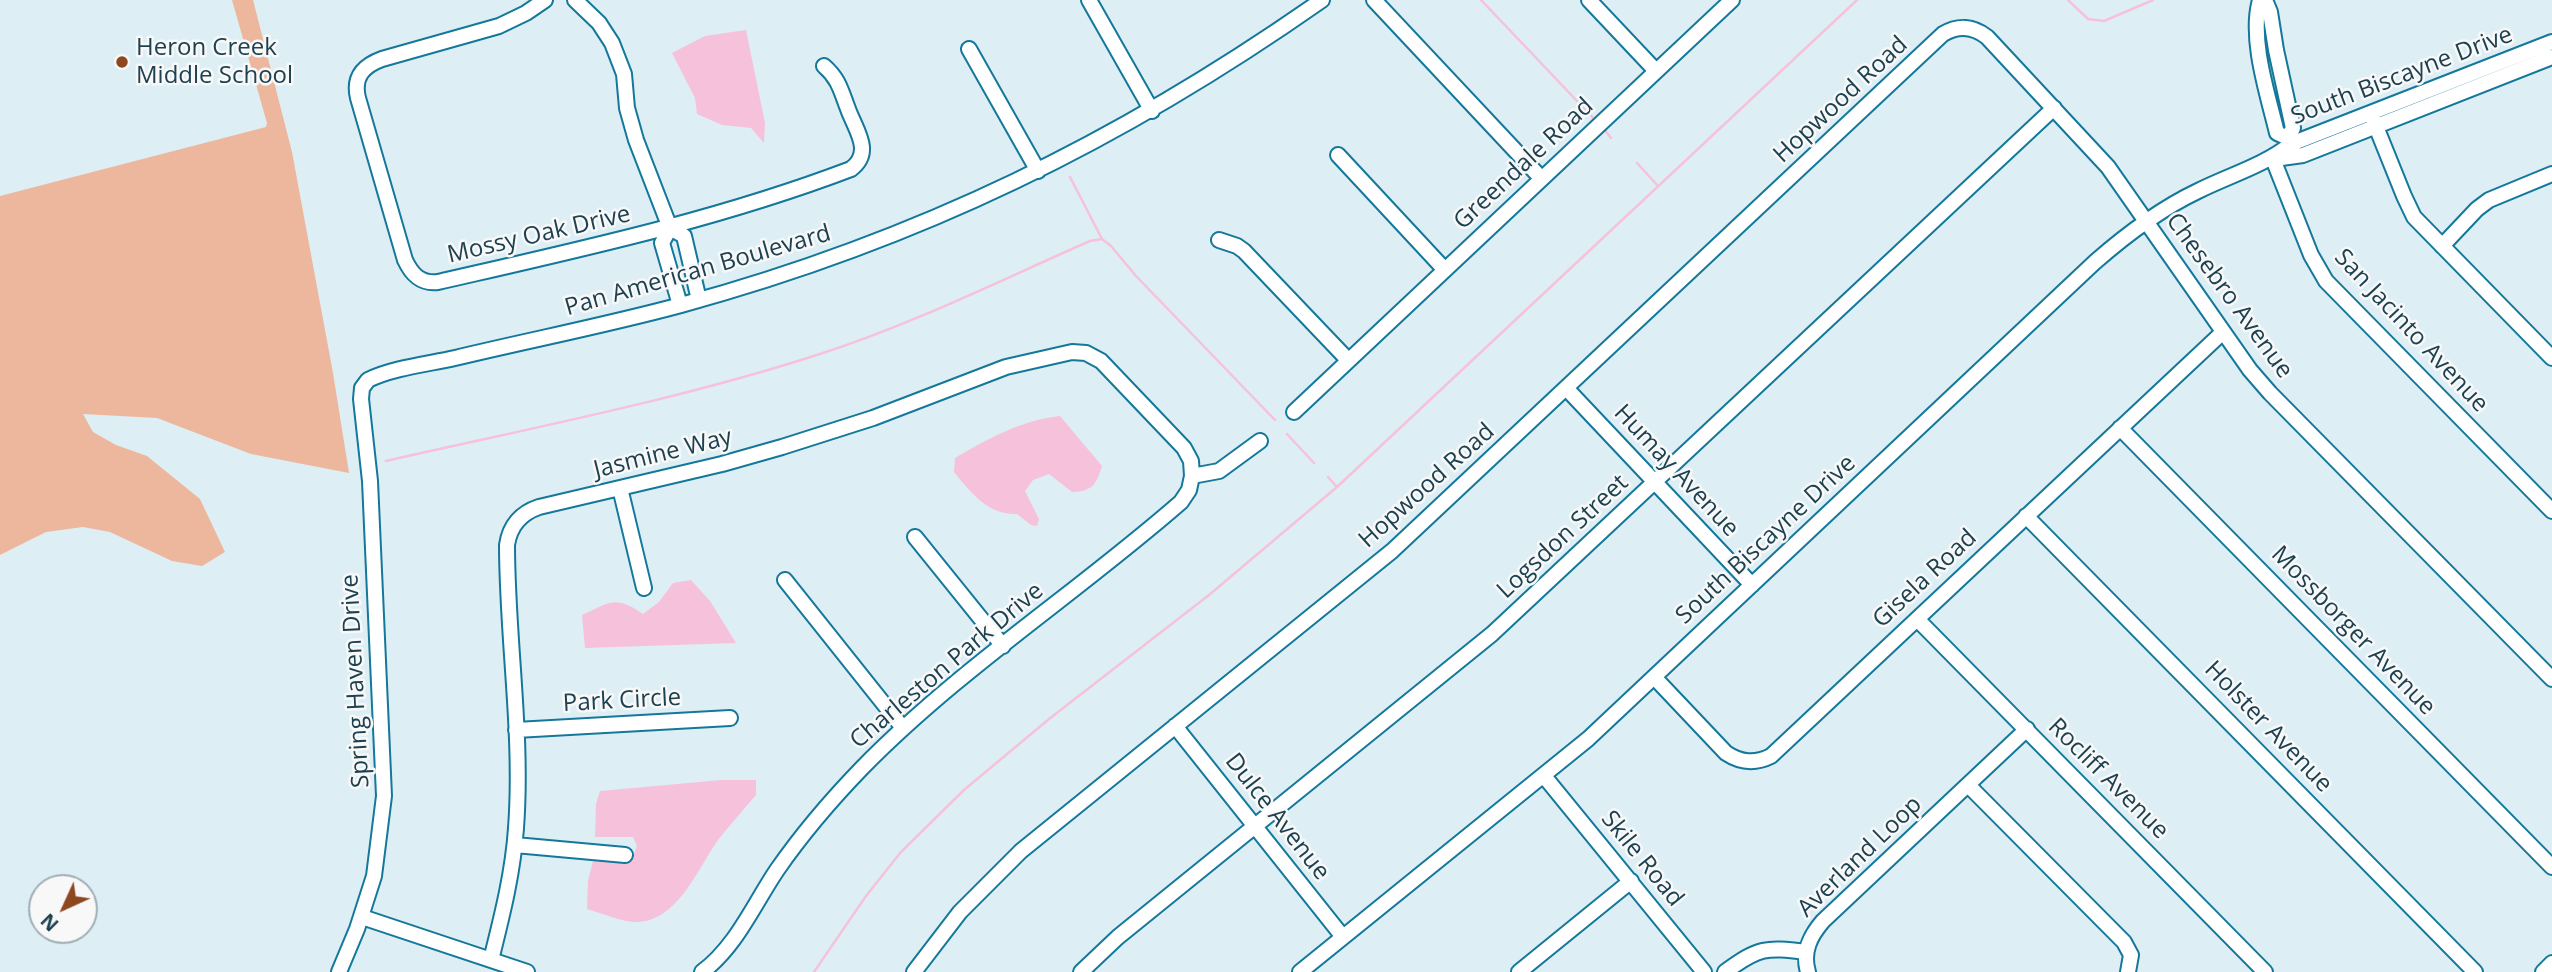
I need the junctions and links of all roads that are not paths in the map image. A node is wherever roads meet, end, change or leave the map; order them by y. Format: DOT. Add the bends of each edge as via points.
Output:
graph roads {
  1 [pos="545,0"];
  2 [pos="575,0"];
  3 [pos="1089,0"];
  4 [pos="1322,0"];
  5 [pos="1374,0"];
  6 [pos="1589,0"];
  7 [pos="1732,0"];
  8 [pos="2262,0"];
  9 [pos="1964,27"];
  10 [pos="2552,42"];
  11 [pos="969,48"];
  12 [pos="2552,57"];
  13 [pos="824,66"];
  14 [pos="1656,71"];
  15 [pos="2054,108"];
  16 [pos="1152,111"];
  17 [pos="2373,120"];
  18 [pos="2292,146"];
  19 [pos="1338,155"];
  20 [pos="2273,159"];
  21 [pos="1038,171"];
  22 [pos="2552,174"];
  23 [pos="1541,178"];
  24 [pos="2146,220"];
  25 [pos="670,228"];
  26 [pos="1219,240"];
  27 [pos="2442,246"];
  28 [pos="1445,270"];
  29 [pos="699,300"];
  30 [pos="680,305"];
  31 [pos="2223,332"];
  32 [pos="2552,358"];
  33 [pos="1348,360"];
  34 [pos="365,383"];
  35 [pos="1566,388"];
  36 [pos="1294,412"];
  37 [pos="2120,428"];
  38 [pos="1260,441"];
  39 [pos="1192,475"];
  40 [pos="1655,481"];
  41 [pos="620,488"];
  42 [pos="2552,511"];
  43 [pos="2026,516"];
  44 [pos="915,537"];
  45 [pos="785,580"];
  46 [pos="1752,585"];
  47 [pos="644,588"];
  48 [pos="1917,619"];
  49 [pos="1003,646"];
  50 [pos="1654,677"];
  51 [pos="2552,680"];
  52 [pos="730,718"];
  53 [pos="1175,726"];
  54 [pos="903,728"];
  55 [pos="2027,729"];
  56 [pos="516,730"];
  57 [pos="1544,776"];
  58 [pos="1968,785"];
  59 [pos="1256,827"];
  60 [pos="515,845"];
  61 [pos="625,855"];
  62 [pos="2552,867"];
  63 [pos="1631,881"];
  64 [pos="362,916"];
  65 [pos="1343,937"];
  66 [pos="1806,952"];
  67 [pos="491,960"];
  68 [pos="2552,963"];
  69 [pos="339,972"];
  70 [pos="527,972"];
  71 [pos="702,972"];
  72 [pos="914,972"];
  73 [pos="1081,972"];
  74 [pos="1300,972"];
  75 [pos="1519,972"];
  76 [pos="1704,972"];
  77 [pos="1725,972"];
  78 [pos="1808,972"];
  79 [pos="2128,972"];
  80 [pos="2265,972"];
  81 [pos="2475,972"];
  82 [pos="2543,972"];
  1 -- 25 [label="street, Mossy Oak Drive" via="510,22 375,62 359,74 358,98 408,268 419,279 438,282"];
  2 -- 25 [label="street" via="605,31 619,57 631,125"];
  3 -- 16 [label="street"];
  4 -- 16 [label="street, Pan American Boulevard"];
  5 -- 23 [label="street"];
  6 -- 14 [label="street"];
  7 -- 14 [label="street, Greendale Road"];
  8 -- 18 [label="street" via="2258,37 2263,77 2277,133"];
  9 -- 15 [label="street, Chesebro Avenue" via="1987,37"];
  9 -- 35 [label="street, Hopwood Road" via="1943,34"];
  10 -- 17 [label="street, South Biscayne Drive"];
  11 -- 21 [label="street"];
  12 -- 17 [label="street, South Biscayne Drive"];
  13 -- 25 [label="street" via="839,81 860,134 863,148 856,165"];
  14 -- 23 [label="street, Greendale Road"];
  15 -- 24 [label="street, Chesebro Avenue" via="2108,167"];
  15 -- 40 [label="street, Logsdon Street"];
  16 -- 21 [label="street, Pan American Boulevard"];
  17 -- 18 [label="street, South Biscayne Drive" via="2303,155"];
  17 -- 27 [label="street" via="2409,209"];
  18 -- 20 [label="street, South Biscayne Drive"];
  19 -- 28 [label="street"];
  20 -- 24 [label="street, South Biscayne Drive" via="2202,189"];
  20 -- 42 [label="street, San Jacinto Avenue" via="2326,281"];
  21 -- 29 [label="street, Pan American Boulevard" via="871,244"];
  22 -- 27 [label="street" via="2489,200"];
  23 -- 28 [label="street, Greendale Road"];
  24 -- 31 [label="street, Chesebro Avenue"];
  24 -- 46 [label="street, South Biscayne Drive" via="2095,262"];
  25 -- 29 [label="street" via="684,236"];
  25 -- 30 [label="street" via="662,243"];
  26 -- 33 [label="street" via="1244,251"];
  27 -- 32 [label="street"];
  28 -- 33 [label="street, Greendale Road"];
  29 -- 30 [label="street, Pan American Boulevard"];
  30 -- 34 [label="street, Pan American Boulevard" via="373,377"];
  31 -- 37 [label="street, Gisela Road"];
  31 -- 51 [label="street, Chesebro Avenue" via="2270,393"];
  33 -- 36 [label="street"];
  34 -- 64 [label="street, Spring Haven Drive" via="361,400 370,481 384,796 379,850"];
  35 -- 40 [label="street, Humay Avenue"];
  35 -- 53 [label="street, Hopwood Road" via="1392,551"];
  37 -- 43 [label="street, Gisela Road"];
  37 -- 62 [label="street, Mossborger Avenue"];
  38 -- 39 [label="street" via="1219,471"];
  39 -- 41 [label="street, Jasmine Way" via="1191,460 1180,443 1101,361 1076,352 1006,367 782,447"];
  39 -- 49 [label="street, Charleston Park Drive" via="1181,502"];
  40 -- 46 [label="street, Humay Avenue"];
  40 -- 59 [label="street, Logsdon Street" via="1492,635"];
  41 -- 47 [label="street"];
  41 -- 56 [label="street, Jasmine Way" via="530,510 511,530 507,550"];
  43 -- 48 [label="street, Gisela Road"];
  43 -- 81 [label="street, Holster Avenue"];
  44 -- 49 [label="street"];
  45 -- 54 [label="street"];
  46 -- 50 [label="street, South Biscayne Drive"];
  48 -- 50 [label="street, Gisela Road" via="1775,752 1759,761 1741,761 1726,754"];
  48 -- 55 [label="street, Rocliff Avenue"];
  49 -- 54 [label="street, Charleston Park Drive"];
  50 -- 57 [label="street, South Biscayne Drive"];
  52 -- 56 [label="street, Park Circle"];
  53 -- 59 [label="street, Dulce Avenue"];
  53 -- 72 [label="street, Hopwood Road" via="1021,850 960,912"];
  54 -- 71 [label="street, Charleston Park Drive" via="806,831 727,947"];
  55 -- 58 [label="street, Averland Loop"];
  55 -- 80 [label="street, Rocliff Avenue"];
  56 -- 60 [label="street, Jasmine Way"];
  57 -- 63 [label="street, Skile Road"];
  57 -- 65 [label="street, South Biscayne Drive"];
  58 -- 66 [label="street, Averland Loop" via="1823,921 1810,937"];
  58 -- 79 [label="street" via="2124,942 2131,955"];
  59 -- 65 [label="street, Dulce Avenue"];
  59 -- 73 [label="street, Logsdon Street"];
  60 -- 61 [label="street"];
  60 -- 67 [label="street, Jasmine Way"];
  63 -- 75 [label="street"];
  63 -- 76 [label="street, Skile Road"];
  64 -- 67 [label="street"];
  64 -- 69 [label="street, Spring Haven Drive"];
  65 -- 74 [label="street, South Biscayne Drive"];
  66 -- 77 [label="street" via="1763,949"];
  66 -- 78 [label="street, Averland Loop"];
  67 -- 70 [label="street"];
  68 -- 82 [label="street"];
}
